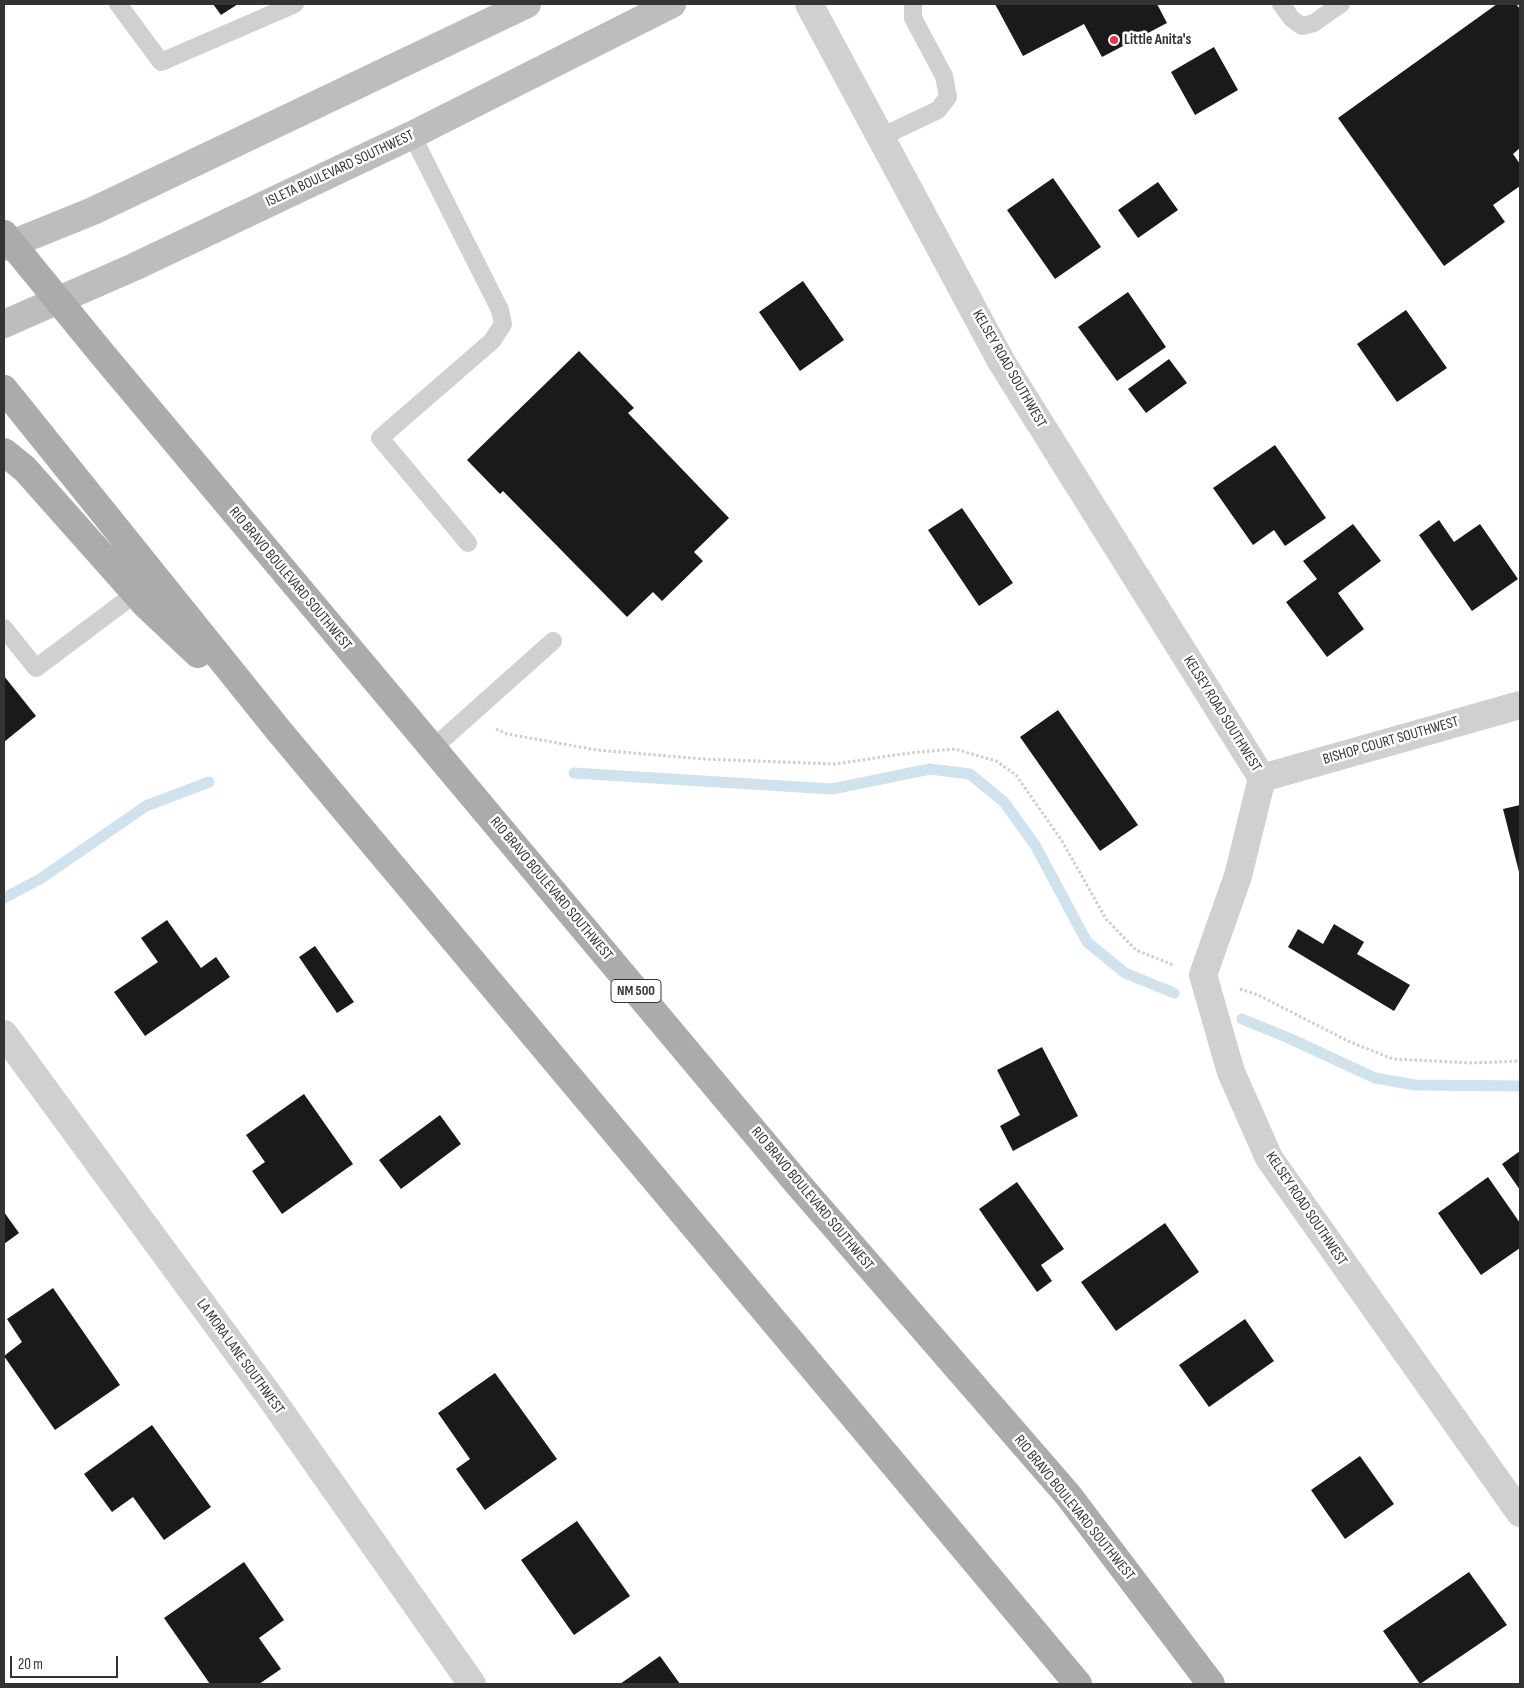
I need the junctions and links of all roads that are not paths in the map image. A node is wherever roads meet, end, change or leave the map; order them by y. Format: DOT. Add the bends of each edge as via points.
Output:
graph roads {
  1 [pos="118,4"];
  2 [pos="295,4"];
  3 [pos="528,4"];
  4 [pos="672,4"];
  5 [pos="809,4"];
  6 [pos="913,4"];
  7 [pos="1281,4"];
  8 [pos="1342,4"];
  9 [pos="412,135"];
  10 [pos="881,137"];
  11 [pos="6,241"];
  12 [pos="57,301"];
  13 [pos="4,324"];
  14 [pos="4,389"];
  15 [pos="4,452"];
  16 [pos="468,543"];
  17 [pos="136,593"];
  18 [pos="4,628"];
  19 [pos="553,641"];
  20 [pos="1520,705"];
  21 [pos="278,731"];
  22 [pos="433,748"];
  23 [pos="1262,778"];
  24 [pos="4,1034"];
  25 [pos="1519,1507"];
  26 [pos="472,1684"];
  27 [pos="1078,1684"];
  28 [pos="1210,1684"];
  1 -- 2 [label="lane" via="161,62"];
  3 -- 11 [label="main road" via="93,211"];
  4 -- 9 [label="main road, ISLETA BOULEVARD SOUTHWEST"];
  5 -- 10 [label="street, KELSEY ROAD SOUTHWEST"];
  6 -- 10 [label="lane" via="913,18 944,76 948,96 938,110"];
  7 -- 8 [label="lane" via="1302,26 1314,23"];
  9 -- 12 [label="main road, ISLETA BOULEVARD SOUTHWEST"];
  9 -- 16 [label="lane" via="500,310 503,324 492,341 380,438"];
  10 -- 23 [label="street, KELSEY ROAD SOUTHWEST" via="1001,361"];
  11 -- 12 [label="main road, RIO BRAVO BOULEVARD SOUTHWEST / NM 500"];
  12 -- 13 [label="main road, ISLETA BOULEVARD SOUTHWEST"];
  12 -- 22 [label="main road, RIO BRAVO BOULEVARD SOUTHWEST / NM 500"];
  14 -- 21 [label="main road"];
  15 -- 17 [label="main road" via="25,469"];
  17 -- 18 [label="lane" via="36,668"];
  17 -- 21 [label="main road"];
  19 -- 22 [label="lane"];
  20 -- 23 [label="street, BISHOP COURT SOUTHWEST"];
  21 -- 27 [label="main road"];
  22 -- 28 [label="main road, RIO BRAVO BOULEVARD SOUTHWEST / NM 500" via="798,1184 1068,1495"];
  23 -- 25 [label="street, KELSEY ROAD SOUTHWEST" via="1238,876 1203,975 1231,1072 1269,1158"];
  24 -- 26 [label="street, LA MORA LANE SOUTHWEST" via="271,1398"];
}
